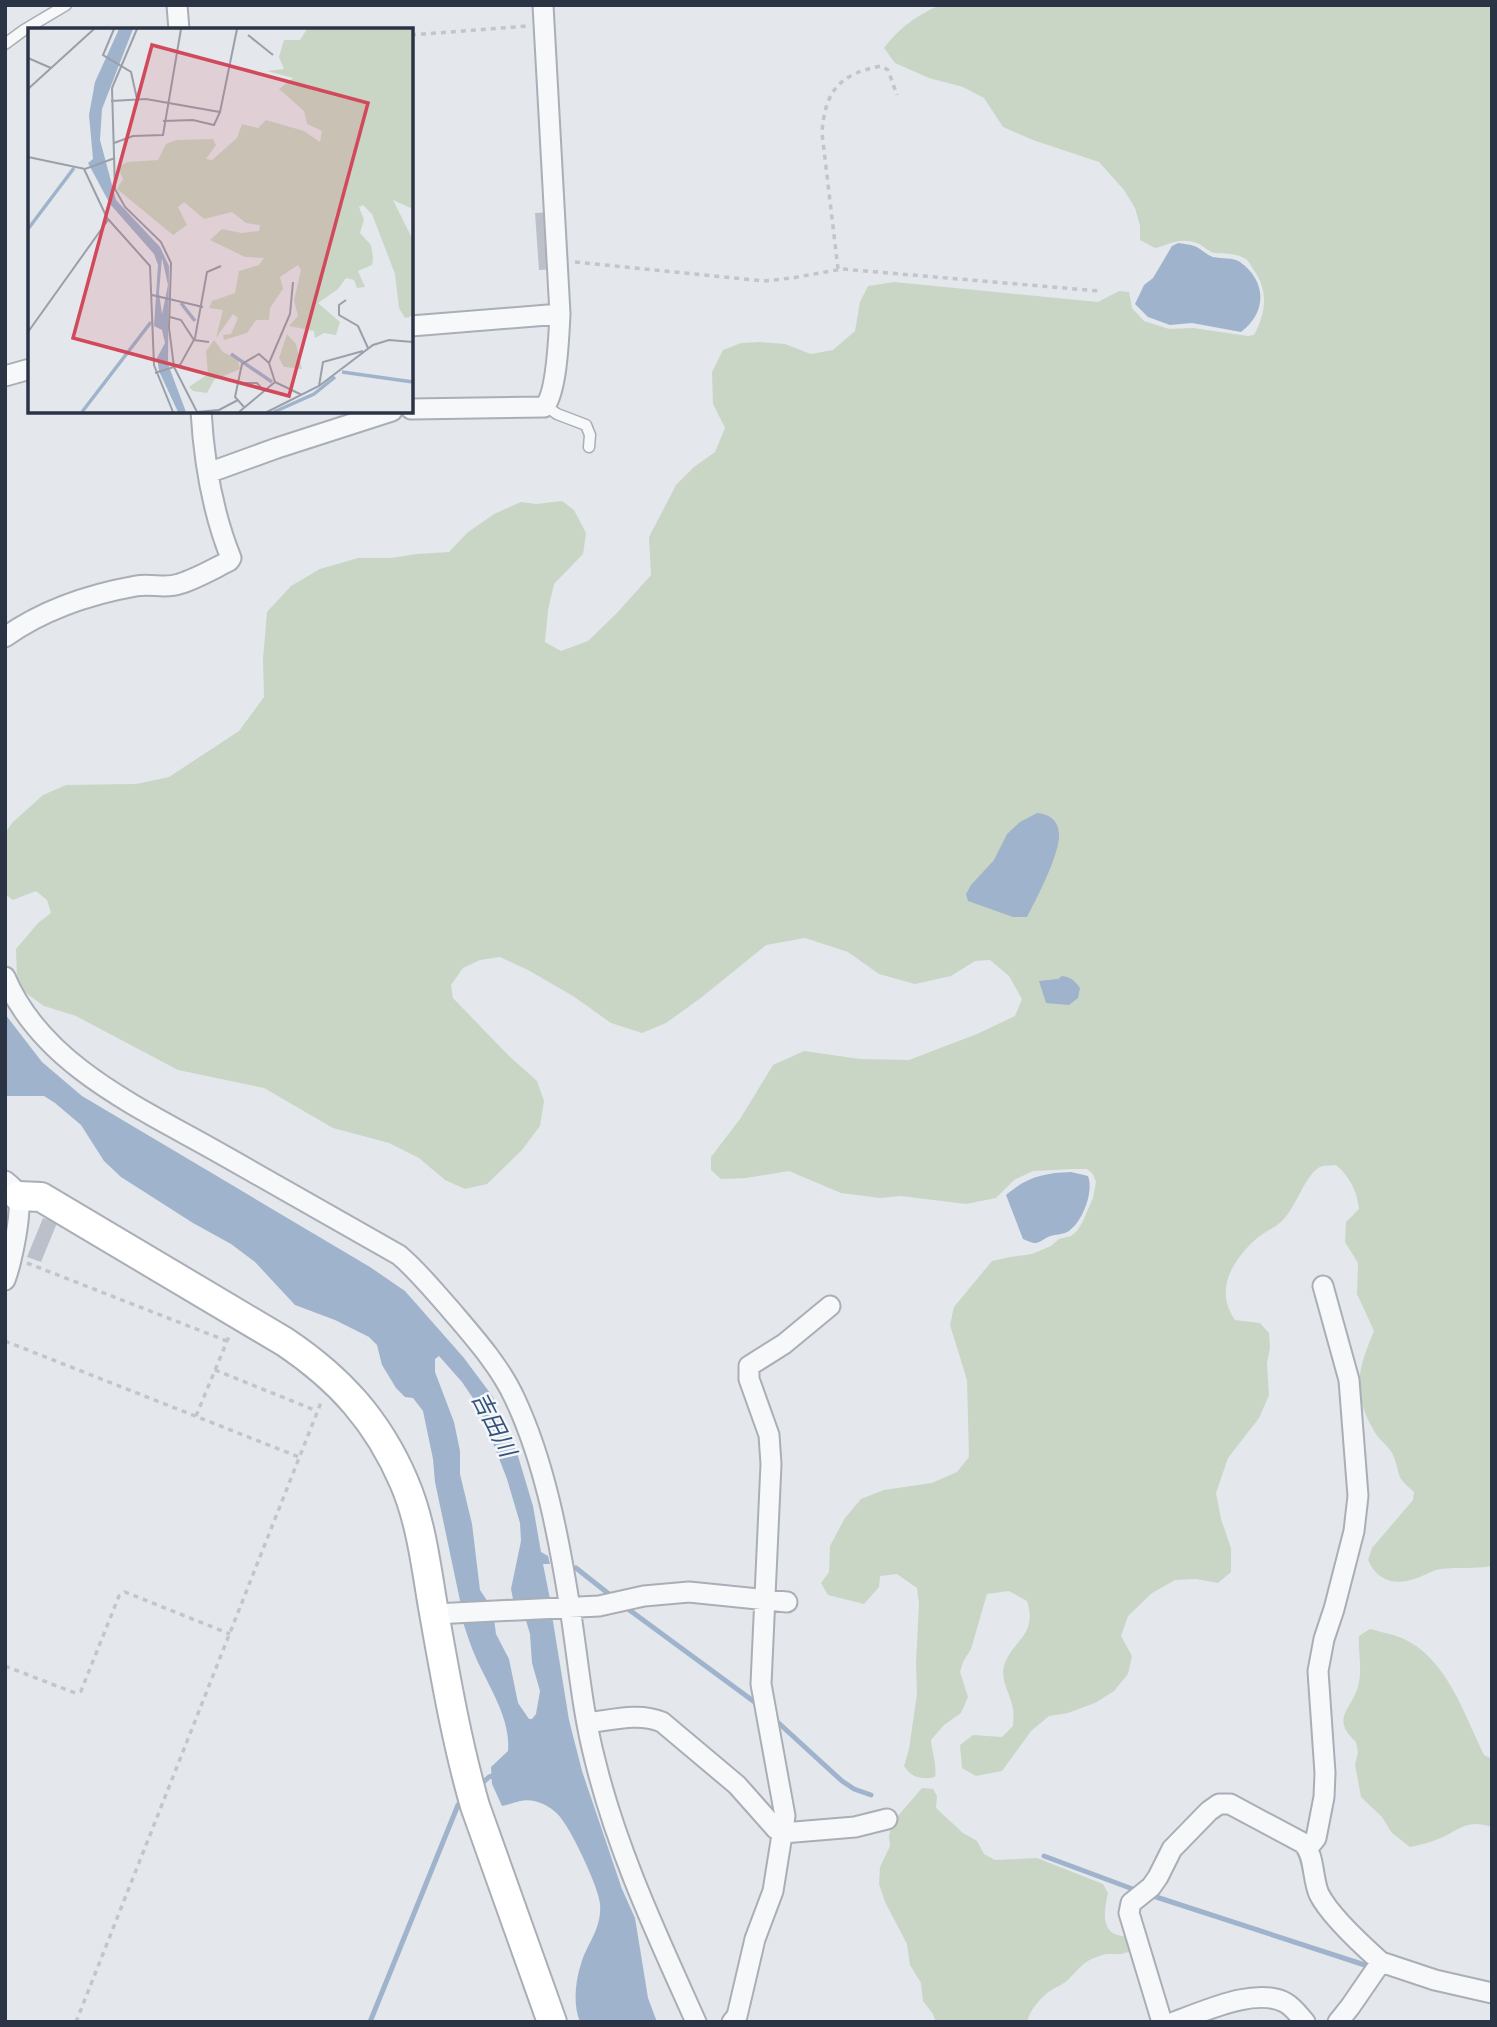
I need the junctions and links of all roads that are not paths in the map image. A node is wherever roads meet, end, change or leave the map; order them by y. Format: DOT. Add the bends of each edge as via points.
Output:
graph roads {
  1 [pos="66,5"];
  2 [pos="177,5"];
  3 [pos="544,15"];
  4 [pos="179,28"];
  5 [pos="5,44"];
  6 [pos="560,314"];
  7 [pos="413,326"];
  8 [pos="28,370"];
  9 [pos="5,376"];
  10 [pos="546,405"];
  11 [pos="413,409"];
  12 [pos="201,413"];
  13 [pos="386,413"];
  14 [pos="589,447"];
  15 [pos="208,473"];
  16 [pos="5,637"];
  17 [pos="5,977"];
  18 [pos="12,1189"];
  19 [pos="5,1280"];
  20 [pos="1323,1286"];
  21 [pos="830,1306"];
  22 [pos="764,1601"];
  23 [pos="787,1602"];
  24 [pos="564,1606"];
  25 [pos="441,1613"];
  26 [pos="587,1723"];
  27 [pos="887,1819"];
  28 [pos="783,1833"];
  29 [pos="1308,1848"];
  30 [pos="1377,1970"];
  31 [pos="1492,1993"];
  32 [pos="552,2022"];
  33 [pos="696,2022"];
  34 [pos="732,2022"];
  35 [pos="1162,2022"];
  36 [pos="1174,2022"];
  37 [pos="1306,2022"];
  38 [pos="1338,2022"];
  1 -- 5 [label="lane"];
  2 -- 4 [label="street"];
  3 -- 6 [label="street"];
  6 -- 7 [label="street"];
  6 -- 10 [label="street" via="559,347"];
  8 -- 9 [label="street"];
  10 -- 11 [label="street"];
  10 -- 14 [label="lane" via="586,425"];
  12 -- 15 [label="street"];
  13 -- 15 [label="street"];
  15 -- 16 [label="street" via="229,561 179,584 138,585 90,597 38,617"];
  17 -- 24 [label="street" via="39,1031 112,1091 399,1255 414,1268 488,1357 514,1398 546,1486"];
  18 -- 19 [label="street" via="19,1213"];
  18 -- 25 [label="street" via="41,1197 238,1314 304,1355 336,1382 376,1429 405,1485"];
  20 -- 29 [label="street" via="1349,1380 1358,1496 1354,1531 1318,1671 1324,1797 1316,1838"];
  21 -- 22 [label="street" via="749,1366 749,1379 769,1435 771,1464"];
  22 -- 23 [label="street"];
  22 -- 24 [label="street" via="689,1592 587,1607"];
  22 -- 28 [label="street" via="761,1684 782,1793"];
  24 -- 25 [label="street"];
  24 -- 26 [label="street"];
  25 -- 32 [label="street" via="451,1710 466,1774"];
  26 -- 28 [label="street" via="642,1716 662,1722 737,1785"];
  26 -- 33 [label="street" via="618,1837"];
  27 -- 28 [label="street" via="855,1827"];
  28 -- 34 [label="street" via="773,1891"];
  29 -- 30 [label="street" via="1324,1903 1364,1947"];
  29 -- 35 [label="street" via="1230,1804 1220,1804 1172,1849 1158,1877 1129,1913"];
  30 -- 31 [label="street"];
  30 -- 38 [label="street"];
  36 -- 37 [label="street" via="1256,1998 1287,2003"];
}
